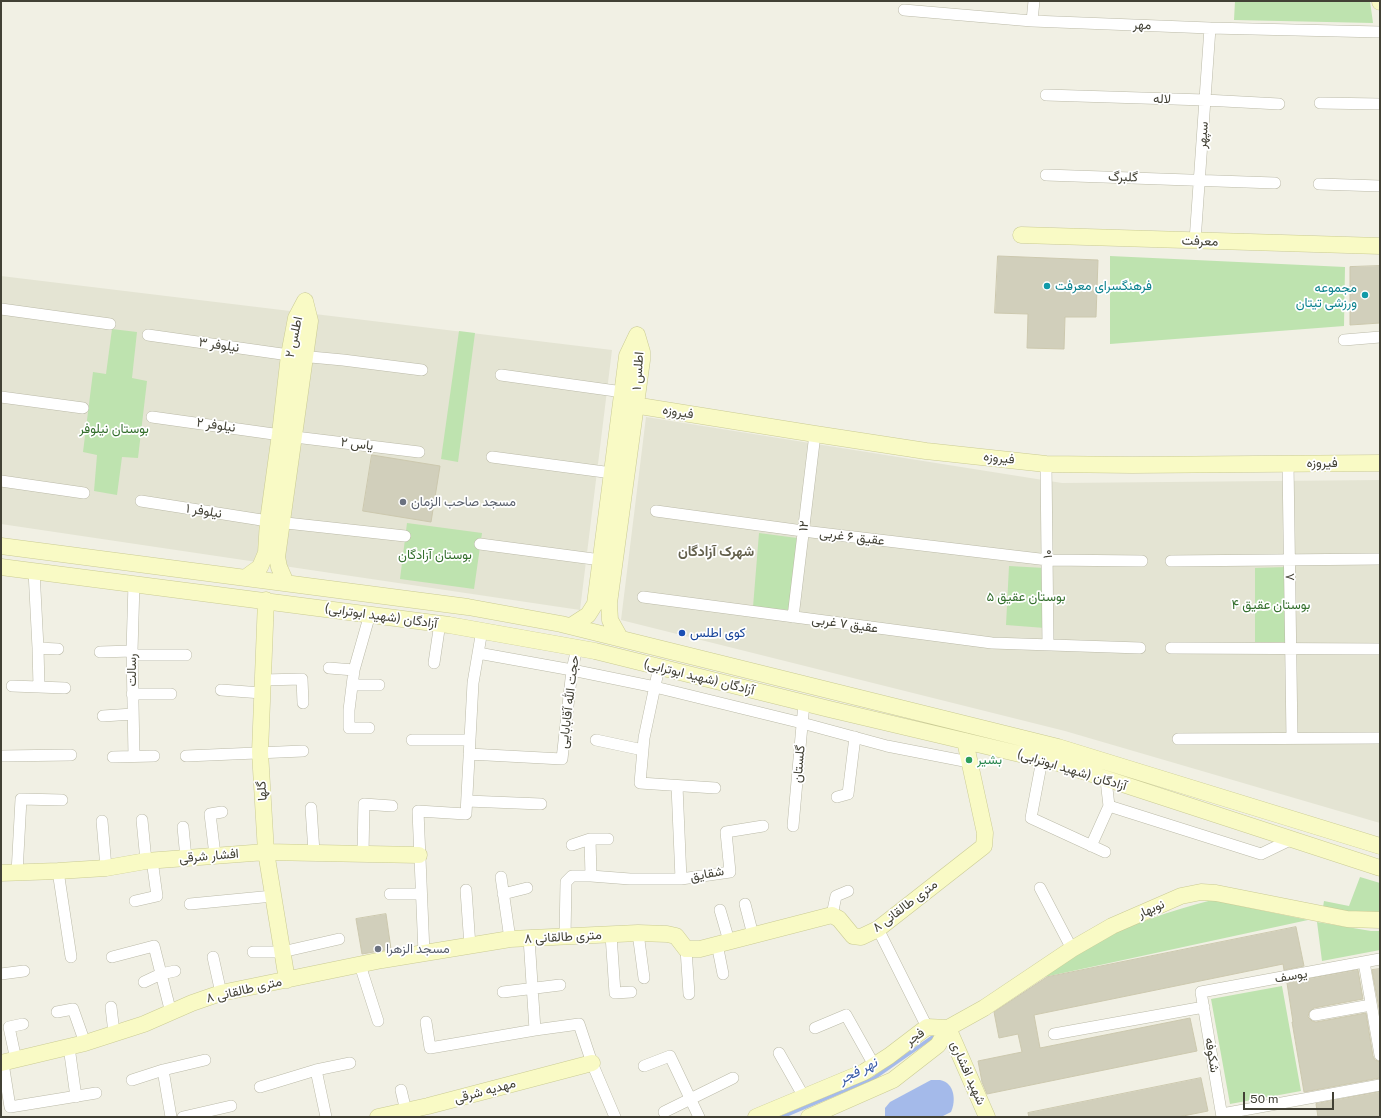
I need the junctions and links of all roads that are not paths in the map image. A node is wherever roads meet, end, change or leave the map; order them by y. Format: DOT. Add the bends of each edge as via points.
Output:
graph roads {
  1 [pos="1034,1"];
  2 [pos="904,10"];
  3 [pos="1032,21"];
  4 [pos="1210,28"];
  5 [pos="1380,32"];
  6 [pos="1046,95"];
  7 [pos="1205,100"];
  8 [pos="1320,103"];
  9 [pos="1279,104"];
  10 [pos="1380,104"];
  11 [pos="1046,176"];
  12 [pos="1200,180"];
  13 [pos="1275,183"];
  14 [pos="1319,184"];
  15 [pos="1380,186"];
  16 [pos="1021,235"];
  17 [pos="1195,241"];
  18 [pos="1380,246"];
  19 [pos="1,309"];
  20 [pos="110,324"];
  21 [pos="148,335"];
  22 [pos="1380,337"];
  23 [pos="1344,340"];
  24 [pos="290,354"];
  25 [pos="306,357"];
  26 [pos="422,370"];
  27 [pos="501,376"];
  28 [pos="1,396"];
  29 [pos="626,400"];
  30 [pos="83,408"];
  31 [pos="152,416"];
  32 [pos="815,434"];
  33 [pos="288,436"];
  34 [pos="419,452"];
  35 [pos="492,457"];
  36 [pos="1288,463"];
  37 [pos="1380,463"];
  38 [pos="1046,464"];
  39 [pos="612,473"];
  40 [pos="1,481"];
  41 [pos="84,493"];
  42 [pos="141,501"];
  43 [pos="656,511"];
  44 [pos="275,522"];
  45 [pos="803,531"];
  46 [pos="405,536"];
  47 [pos="480,544"];
  48 [pos="1,546"];
  49 [pos="1289,559"];
  50 [pos="1380,559"];
  51 [pos="601,560"];
  52 [pos="1048,560"];
  53 [pos="1142,561"];
  54 [pos="1171,561"];
  55 [pos="1,567"];
  56 [pos="34,571"];
  57 [pos="245,578"];
  58 [pos="134,583"];
  59 [pos="286,583"];
  60 [pos="643,597"];
  61 [pos="266,600"];
  62 [pos="451,605"];
  63 [pos="370,614"];
  64 [pos="793,617"];
  65 [pos="445,624"];
  66 [pos="571,626"];
  67 [pos="482,630"];
  68 [pos="620,638"];
  69 [pos="1048,645"];
  70 [pos="38,648"];
  71 [pos="577,648"];
  72 [pos="1140,648"];
  73 [pos="1171,648"];
  74 [pos="1291,648"];
  75 [pos="58,649"];
  76 [pos="1380,649"];
  77 [pos="100,652"];
  78 [pos="132,653"];
  79 [pos="478,653"];
  80 [pos="186,655"];
  81 [pos="434,663"];
  82 [pos="659,667"];
  83 [pos="329,668"];
  84 [pos="354,670"];
  85 [pos="572,670"];
  86 [pos="352,685"];
  87 [pos="379,685"];
  88 [pos="12,686"];
  89 [pos="263,686"];
  90 [pos="39,687"];
  91 [pos="655,687"];
  92 [pos="65,688"];
  93 [pos="221,690"];
  94 [pos="132,694"];
  95 [pos="171,694"];
  96 [pos="303,703"];
  97 [pos="804,703"];
  98 [pos="133,714"];
  99 [pos="103,716"];
  100 [pos="802,723"];
  101 [pos="369,728"];
  102 [pos="855,738"];
  103 [pos="1292,738"];
  104 [pos="1380,738"];
  105 [pos="1178,739"];
  106 [pos="412,740"];
  107 [pos="470,740"];
  108 [pos="596,740"];
  109 [pos="964,741"];
  110 [pos="643,750"];
  111 [pos="303,751"];
  112 [pos="260,752"];
  113 [pos="469,754"];
  114 [pos="71,755"];
  115 [pos="1,756"];
  116 [pos="134,756"];
  117 [pos="154,756"];
  118 [pos="186,756"];
  119 [pos="113,757"];
  120 [pos="1042,760"];
  121 [pos="969,762"];
  122 [pos="1106,780"];
  123 [pos="677,786"];
  124 [pos="715,788"];
  125 [pos="837,797"];
  126 [pos="62,800"];
  127 [pos="467,801"];
  128 [pos="541,804"];
  129 [pos="392,806"];
  130 [pos="1109,806"];
  131 [pos="311,808"];
  132 [pos="222,812"];
  133 [pos="142,820"];
  134 [pos="102,821"];
  135 [pos="764,826"];
  136 [pos="793,826"];
  137 [pos="183,827"];
  138 [pos="590,838"];
  139 [pos="608,839"];
  140 [pos="1292,839"];
  141 [pos="572,845"];
  142 [pos="1091,846"];
  143 [pos="1380,846"];
  144 [pos="266,852"];
  145 [pos="314,852"];
  146 [pos="1104,852"];
  147 [pos="363,853"];
  148 [pos="216,855"];
  149 [pos="419,855"];
  150 [pos="186,858"];
  151 [pos="149,861"];
  152 [pos="1380,867"];
  153 [pos="106,868"];
  154 [pos="58,871"];
  155 [pos="18,872"];
  156 [pos="1,873"];
  157 [pos="591,876"];
  158 [pos="501,877"];
  159 [pos="681,879"];
  160 [pos="527,888"];
  161 [pos="1040,888"];
  162 [pos="466,890"];
  163 [pos="848,891"];
  164 [pos="390,894"];
  165 [pos="421,894"];
  166 [pos="503,894"];
  167 [pos="273,896"];
  168 [pos="135,901"];
  169 [pos="190,904"];
  170 [pos="745,904"];
  171 [pos="720,910"];
  172 [pos="832,915"];
  173 [pos="1380,920"];
  174 [pos="878,929"];
  175 [pos="638,934"];
  176 [pos="611,935"];
  177 [pos="753,935"];
  178 [pos="565,937"];
  179 [pos="339,938"];
  180 [pos="529,938"];
  181 [pos="510,939"];
  182 [pos="723,943"];
  183 [pos="470,946"];
  184 [pos="686,949"];
  185 [pos="1072,949"];
  186 [pos="253,952"];
  187 [pos="282,952"];
  188 [pos="424,953"];
  189 [pos="71,957"];
  190 [pos="112,957"];
  191 [pos="213,957"];
  192 [pos="1380,959"];
  193 [pos="1364,962"];
  194 [pos="360,965"];
  195 [pos="24,971"];
  196 [pos="176,971"];
  197 [pos="1,974"];
  198 [pos="161,974"];
  199 [pos="723,974"];
  200 [pos="644,978"];
  201 [pos="287,980"];
  202 [pos="144,982"];
  203 [pos="560,985"];
  204 [pos="532,989"];
  205 [pos="503,992"];
  206 [pos="631,992"];
  207 [pos="1201,992"];
  208 [pos="221,993"];
  209 [pos="689,994"];
  210 [pos="1371,1005"];
  211 [pos="111,1007"];
  212 [pos="1204,1007"];
  213 [pos="58,1012"];
  214 [pos="171,1013"];
  215 [pos="1315,1015"];
  216 [pos="378,1021"];
  217 [pos="426,1022"];
  218 [pos="23,1024"];
  219 [pos="927,1027"];
  220 [pos="814,1028"];
  221 [pos="948,1028"];
  222 [pos="535,1030"];
  223 [pos="114,1034"];
  224 [pos="1054,1034"];
  225 [pos="85,1043"];
  226 [pos="68,1047"];
  227 [pos="779,1053"];
  228 [pos="1380,1055"];
  229 [pos="205,1060"];
  230 [pos="7,1062"];
  231 [pos="350,1063"];
  232 [pos="592,1063"];
  233 [pos="874,1065"];
  234 [pos="644,1066"];
  235 [pos="163,1070"];
  236 [pos="316,1070"];
  237 [pos="733,1078"];
  238 [pos="132,1080"];
  239 [pos="1380,1085"];
  240 [pos="260,1087"];
  241 [pos="400,1090"];
  242 [pos="96,1094"];
  243 [pos="76,1097"];
  244 [pos="804,1097"];
  245 [pos="690,1099"];
  246 [pos="231,1106"];
  247 [pos="406,1111"];
  248 [pos="664,1112"];
  249 [pos="1222,1116"];
  250 [pos="171,1117"];
  251 [pos="183,1117"];
  252 [pos="326,1117"];
  253 [pos="378,1117"];
  254 [pos="615,1117"];
  255 [pos="699,1117"];
  256 [pos="756,1117"];
  257 [pos="809,1117"];
  258 [pos="987,1117"];
  1 -- 3 [label="street"];
  2 -- 3 [label="street, مهر"];
  3 -- 4 [label="street, مهر"];
  4 -- 5 [label="street, مهر"];
  4 -- 7 [label="street, سپهر"];
  6 -- 7 [label="street, لاله"];
  7 -- 9 [label="street, لاله"];
  7 -- 12 [label="street, سپهر"];
  8 -- 10 [label="street"];
  11 -- 12 [label="street, گلبرگ"];
  12 -- 13 [label="street, گلبرگ"];
  12 -- 17 [label="street, سپهر"];
  14 -- 15 [label="street"];
  16 -- 17 [label="street, معرفت"];
  17 -- 18 [label="street, معرفت"];
  19 -- 20 [label="street"];
  21 -- 24 [label="street, نیلوفر ۳"];
  22 -- 23 [label="street"];
  24 -- 25 [label="street, نیلوفر ۳"];
  24 -- 25 [label="street, اطلس ۲" via="296,318 305,301 310,321"];
  24 -- 33 [label="street, اطلس ۲"];
  25 -- 26 [label="street, نیلوفر ۳"];
  25 -- 33 [label="street, اطلس ۲"];
  27 -- 29 [label="street"];
  28 -- 30 [label="street"];
  29 -- 32 [label="street, فیروزه"];
  29 -- 39 [label="street, اطلس ۱"];
  29 -- 68 [label="street, اطلس ۱" via="608,603 610,620"];
  31 -- 33 [label="street, نیلوفر ۲"];
  32 -- 38 [label="street, فیروزه"];
  32 -- 45 [label="street, ۱۲"];
  33 -- 34 [label="street, یاس ۲"];
  33 -- 44 [label="street, اطلس ۲"];
  35 -- 39 [label="street"];
  36 -- 37 [label="street, فیروزه"];
  36 -- 38 [label="street, فیروزه"];
  36 -- 49 [label="street, ۸"];
  38 -- 52 [label="street, ۱۰"];
  39 -- 51 [label="street, اطلس ۱"];
  40 -- 41 [label="street"];
  42 -- 44 [label="street, نیلوفر ۱"];
  43 -- 45 [label="street, عقیق ۶ غربی"];
  44 -- 46 [label="street, نیلوفر ۱"];
  44 -- 57 [label="street, اطلس ۲" via="260,567"];
  44 -- 59 [label="street, اطلس ۲" via="277,557"];
  45 -- 52 [label="street, عقیق ۶ غربی"];
  45 -- 64 [label="street, ۱۲"];
  47 -- 51 [label="street"];
  48 -- 57 [label="street, آزادگان (شهید ابوترابی)"];
  49 -- 50 [label="street"];
  49 -- 54 [label="street"];
  49 -- 74 [label="street, ۸"];
  51 -- 66 [label="street, اطلس ۱" via="595,604 588,615"];
  52 -- 53 [label="street, عقیق ۶ غربی"];
  52 -- 69 [label="street, ۱۰"];
  55 -- 56 [label="street, آزادگان (شهید ابوترابی)"];
  56 -- 58 [label="street, آزادگان (شهید ابوترابی)"];
  56 -- 70 [label="street"];
  57 -- 59 [label="street, آزادگان (شهید ابوترابی)"];
  58 -- 61 [label="street, آزادگان (شهید ابوترابی)"];
  58 -- 78 [label="street, رسالت"];
  59 -- 62 [label="street, آزادگان (شهید ابوترابی)"];
  60 -- 64 [label="street, عقیق ۷ غربی"];
  61 -- 63 [label="street, آزادگان (شهید ابوترابی)"];
  61 -- 89 [label="street, گلها"];
  62 -- 65 [label="street"];
  62 -- 66 [label="street, آزادگان (شهید ابوترابی)"];
  63 -- 65 [label="street, آزادگان (شهید ابوترابی)"];
  63 -- 84 [label="street"];
  64 -- 69 [label="street, عقیق ۷ غربی" via="992,643"];
  65 -- 67 [label="street, آزادگان (شهید ابوترابی)"];
  65 -- 81 [label="street"];
  66 -- 68 [label="street, آزادگان (شهید ابوترابی)"];
  67 -- 71 [label="street, آزادگان (شهید ابوترابی)"];
  67 -- 79 [label="street"];
  68 -- 143 [label="street, آزادگان (شهید ابوترابی)" via="1058,746"];
  69 -- 72 [label="street, عقیق ۷ غربی"];
  70 -- 75 [label="street"];
  70 -- 90 [label="street"];
  71 -- 82 [label="street, آزادگان (شهید ابوترابی)"];
  71 -- 85 [label="street, حجت الله آقابابایی"];
  73 -- 74 [label="street"];
  74 -- 76 [label="street"];
  74 -- 103 [label="street, ۸"];
  77 -- 78 [label="street"];
  78 -- 80 [label="street"];
  78 -- 94 [label="street, رسالت"];
  79 -- 85 [label="street"];
  79 -- 107 [label="street" via="473,683"];
  82 -- 91 [label="street"];
  82 -- 97 [label="street, آزادگان (شهید ابوترابی)"];
  83 -- 84 [label="street"];
  84 -- 86 [label="street"];
  85 -- 91 [label="street"];
  85 -- 113 [label="street, حجت الله آقابابایی" via="562,759"];
  86 -- 87 [label="street"];
  86 -- 101 [label="street" via="349,728"];
  88 -- 90 [label="street"];
  89 -- 93 [label="street"];
  89 -- 96 [label="street" via="302,679"];
  89 -- 112 [label="street, گلها"];
  90 -- 92 [label="street"];
  91 -- 100 [label="street"];
  91 -- 110 [label="street"];
  94 -- 95 [label="street"];
  94 -- 98 [label="street, رسالت"];
  97 -- 100 [label="street, گلستان"];
  97 -- 109 [label="street, آزادگان (شهید ابوترابی)"];
  98 -- 99 [label="street"];
  98 -- 116 [label="street, رسالت"];
  100 -- 102 [label="street"];
  100 -- 136 [label="street, گلستان"];
  102 -- 121 [label="street"];
  102 -- 125 [label="street" via="848,794"];
  103 -- 104 [label="street"];
  103 -- 105 [label="street"];
  106 -- 107 [label="street"];
  107 -- 113 [label="street"];
  108 -- 110 [label="street"];
  109 -- 120 [label="street, آزادگان (شهید ابوترابی)"];
  109 -- 121 [label="street, ۸ متری طالقانی"];
  110 -- 123 [label="street" via="640,783"];
  111 -- 112 [label="street"];
  112 -- 118 [label="street"];
  112 -- 144 [label="street, گلها"];
  113 -- 127 [label="street"];
  114 -- 115 [label="street"];
  116 -- 117 [label="street"];
  116 -- 119 [label="street"];
  120 -- 122 [label="street, آزادگان (شهید ابوترابی)"];
  120 -- 142 [label="street" via="1031,818"];
  121 -- 174 [label="street, ۸ متری طالقانی" via="985,833 984,846"];
  122 -- 130 [label="street"];
  122 -- 140 [label="street, آزادگان (شهید ابوترابی)"];
  123 -- 124 [label="street"];
  123 -- 159 [label="street"];
  126 -- 155 [label="street" via="21,800"];
  127 -- 128 [label="street"];
  127 -- 149 [label="street" via="466,814 418,811"];
  129 -- 147 [label="street" via="364,804"];
  130 -- 140 [label="street" via="1261,854"];
  130 -- 142 [label="street"];
  131 -- 145 [label="street"];
  132 -- 148 [label="street" via="210,814"];
  133 -- 151 [label="street"];
  134 -- 153 [label="street"];
  135 -- 159 [label="street, شقایق" via="726,832 730,872"];
  137 -- 150 [label="street"];
  138 -- 139 [label="street"];
  138 -- 141 [label="street"];
  138 -- 157 [label="street"];
  140 -- 152 [label="street, آزادگان (شهید ابوترابی)"];
  142 -- 146 [label="street"];
  144 -- 145 [label="street, افشار شرقی"];
  144 -- 148 [label="street, افشار شرقی"];
  144 -- 167 [label="street, گلها"];
  145 -- 147 [label="street, افشار شرقی"];
  147 -- 149 [label="street, افشار شرقی"];
  148 -- 150 [label="street, افشار شرقی"];
  149 -- 165 [label="street"];
  150 -- 151 [label="street, افشار شرقی"];
  151 -- 153 [label="street, افشار شرقی"];
  151 -- 168 [label="street" via="157,896"];
  153 -- 154 [label="street, افشار شرقی"];
  154 -- 155 [label="street, افشار شرقی"];
  154 -- 189 [label="street"];
  155 -- 156 [label="street, افشار شرقی"];
  157 -- 159 [label="street"];
  157 -- 178 [label="street" via="572,876 566,882"];
  158 -- 166 [label="street"];
  160 -- 166 [label="street"];
  161 -- 185 [label="street"];
  162 -- 183 [label="street"];
  163 -- 172 [label="street" via="836,896"];
  164 -- 165 [label="street"];
  165 -- 188 [label="street"];
  166 -- 181 [label="street"];
  167 -- 169 [label="street"];
  167 -- 187 [label="street, گلها"];
  170 -- 177 [label="street"];
  171 -- 182 [label="street"];
  172 -- 174 [label="street, ۸ متری طالقانی" via="839,919 853,936 861,937"];
  172 -- 177 [label="street"];
  173 -- 185 [label="street, نوبهار" via="1347,919 1201,892 1181,896 1112,926"];
  174 -- 219 [label="street"];
  175 -- 176 [label="street, ۸ متری طالقانی"];
  175 -- 184 [label="street, ۸ متری طالقانی" via="676,936"];
  175 -- 200 [label="street"];
  176 -- 178 [label="street, ۸ متری طالقانی"];
  176 -- 206 [label="street" via="615,993"];
  177 -- 182 [label="street"];
  178 -- 180 [label="street, ۸ متری طالقانی"];
  179 -- 187 [label="street"];
  180 -- 181 [label="street, ۸ متری طالقانی"];
  180 -- 204 [label="street"];
  181 -- 183 [label="street, ۸ متری طالقانی"];
  182 -- 184 [label="street" via="700,949"];
  182 -- 199 [label="street"];
  183 -- 188 [label="street, ۸ متری طالقانی"];
  184 -- 209 [label="street"];
  185 -- 221 [label="street, نوبهار" via="984,1008"];
  186 -- 187 [label="street"];
  187 -- 201 [label="street, گلها"];
  188 -- 194 [label="street, ۸ متری طالقانی"];
  190 -- 198 [label="street" via="154,946"];
  191 -- 208 [label="street"];
  192 -- 193 [label="street, یوسف"];
  193 -- 207 [label="street, یوسف"];
  193 -- 210 [label="street"];
  194 -- 201 [label="street, ۸ متری طالقانی"];
  194 -- 216 [label="street"];
  195 -- 197 [label="street"];
  196 -- 198 [label="street"];
  198 -- 202 [label="street"];
  198 -- 214 [label="street"];
  201 -- 208 [label="street, ۸ متری طالقانی"];
  203 -- 204 [label="street"];
  204 -- 205 [label="street"];
  204 -- 222 [label="street"];
  207 -- 212 [label="street, شکوفه"];
  208 -- 214 [label="street, ۸ متری طالقانی"];
  210 -- 215 [label="street"];
  210 -- 228 [label="street"];
  211 -- 223 [label="street"];
  212 -- 224 [label="street"];
  212 -- 249 [label="street, شکوفه"];
  213 -- 225 [label="street" via="73,1009"];
  214 -- 223 [label="street, ۸ متری طالقانی"];
  217 -- 222 [label="street" via="430,1048"];
  218 -- 230 [label="street" via="9,1028"];
  219 -- 221 [label="street, فجر"];
  219 -- 233 [label="street, فجر"];
  220 -- 233 [label="street" via="846,1015"];
  221 -- 257 [label="street, فجر" via="938,1045 893,1080"];
  221 -- 258 [label="street, شهید افشاری"];
  222 -- 232 [label="street" via="579,1024"];
  223 -- 225 [label="street, ۸ متری طالقانی"];
  225 -- 226 [label="street, ۸ متری طالقانی"];
  226 -- 230 [label="street, ۸ متری طالقانی"];
  226 -- 243 [label="street"];
  227 -- 244 [label="street"];
  229 -- 235 [label="street"];
  230 -- 243 [label="street" via="10,1107"];
  231 -- 236 [label="street"];
  232 -- 247 [label="street, مهدیه شرقی"];
  232 -- 254 [label="street"];
  233 -- 244 [label="street, فجر" via="864,1072"];
  234 -- 245 [label="street" via="670,1056"];
  235 -- 238 [label="street"];
  235 -- 250 [label="street"];
  236 -- 240 [label="street"];
  236 -- 252 [label="street"];
  237 -- 245 [label="street"];
  239 -- 249 [label="street"];
  241 -- 247 [label="street"];
  242 -- 243 [label="street"];
  244 -- 256 [label="street, فجر"];
  245 -- 248 [label="street"];
  245 -- 255 [label="street"];
  246 -- 251 [label="street"];
  247 -- 253 [label="street, مهدیه شرقی"];
}
